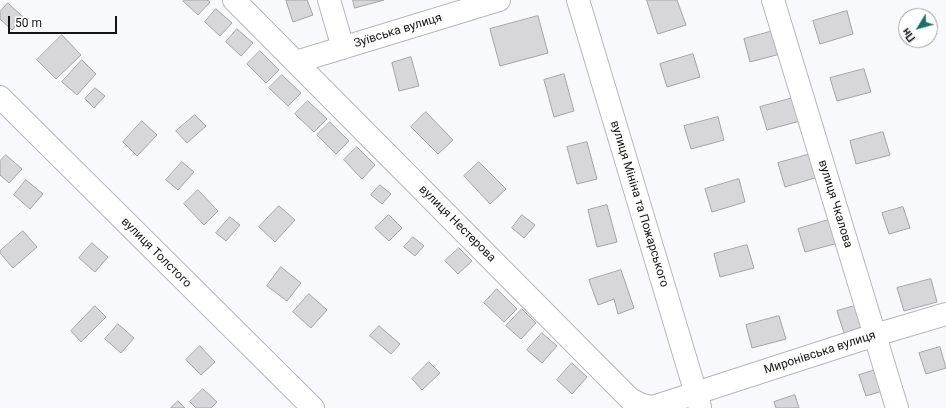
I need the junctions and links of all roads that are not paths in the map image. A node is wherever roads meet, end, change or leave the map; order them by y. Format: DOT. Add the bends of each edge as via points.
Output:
graph roads {
  1 [pos="234,0"];
  2 [pos="329,0"];
  3 [pos="499,0"];
  4 [pos="578,0"];
  5 [pos="773,0"];
  6 [pos="343,48"];
  7 [pos="296,62"];
  8 [pos="0,97"];
  9 [pos="946,314"];
  10 [pos="875,335"];
  11 [pos="698,401"];
  12 [pos="313,408"];
  13 [pos="897,408"];
  1 -- 7 [label="street, вулиця Нестерова"];
  2 -- 6 [label="street"];
  3 -- 6 [label="street, Зуївська вулиця"];
  4 -- 11 [label="street, вулиця Мініна та Пожарського"];
  5 -- 10 [label="street, вулиця Чкалова"];
  6 -- 7 [label="street, Зуївська вулиця"];
  7 -- 11 [label="street, вулиця Нестерова" via="630,399 653,407"];
  8 -- 12 [label="street, вулиця Толстого"];
  9 -- 10 [label="street, Миронівська вулиця"];
  10 -- 11 [label="street, Миронівська вулиця"];
  10 -- 13 [label="street, вулиця Чкалова"];
}
